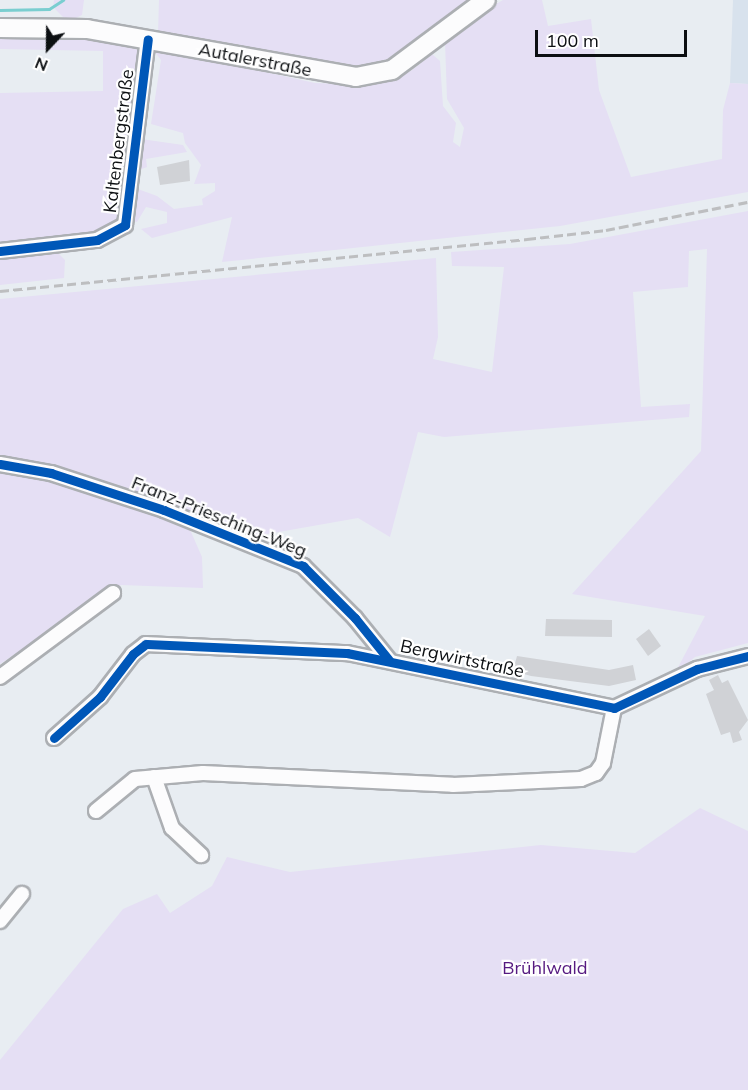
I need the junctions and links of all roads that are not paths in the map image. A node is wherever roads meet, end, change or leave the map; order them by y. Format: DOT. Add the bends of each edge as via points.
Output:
graph roads {
  1 [pos="486,0"];
  2 [pos="0,28"];
  3 [pos="148,39"];
  4 [pos="0,251"];
  5 [pos="0,464"];
  6 [pos="113,594"];
  7 [pos="748,656"];
  8 [pos="389,660"];
  9 [pos="0,677"];
  10 [pos="614,708"];
  11 [pos="54,738"];
  12 [pos="154,777"];
  13 [pos="96,811"];
  14 [pos="201,855"];
  15 [pos="22,894"];
  16 [pos="0,921"];
  1 -- 3 [label="main road, Autalerstraße" via="392,70 356,77"];
  2 -- 3 [label="main road, Autalerstraße" via="87,29"];
  3 -- 4 [label="street, Kaltenbergstraße" via="126,225 97,240"];
  5 -- 8 [label="street, Franz-Priesching-Weg" via="51,472 164,510 296,562 355,618"];
  6 -- 9 [label="street"];
  7 -- 10 [label="street" via="698,669"];
  8 -- 10 [label="street, Bergwirtstraße"];
  8 -- 11 [label="street, Bergwirtstraße" via="347,653 146,644 133,654 100,697"];
  10 -- 12 [label="street" via="603,763 596,773 581,779 453,785 203,772"];
  12 -- 13 [label="street" via="135,779"];
  12 -- 14 [label="street" via="172,828"];
  15 -- 16 [label="street"];
}
